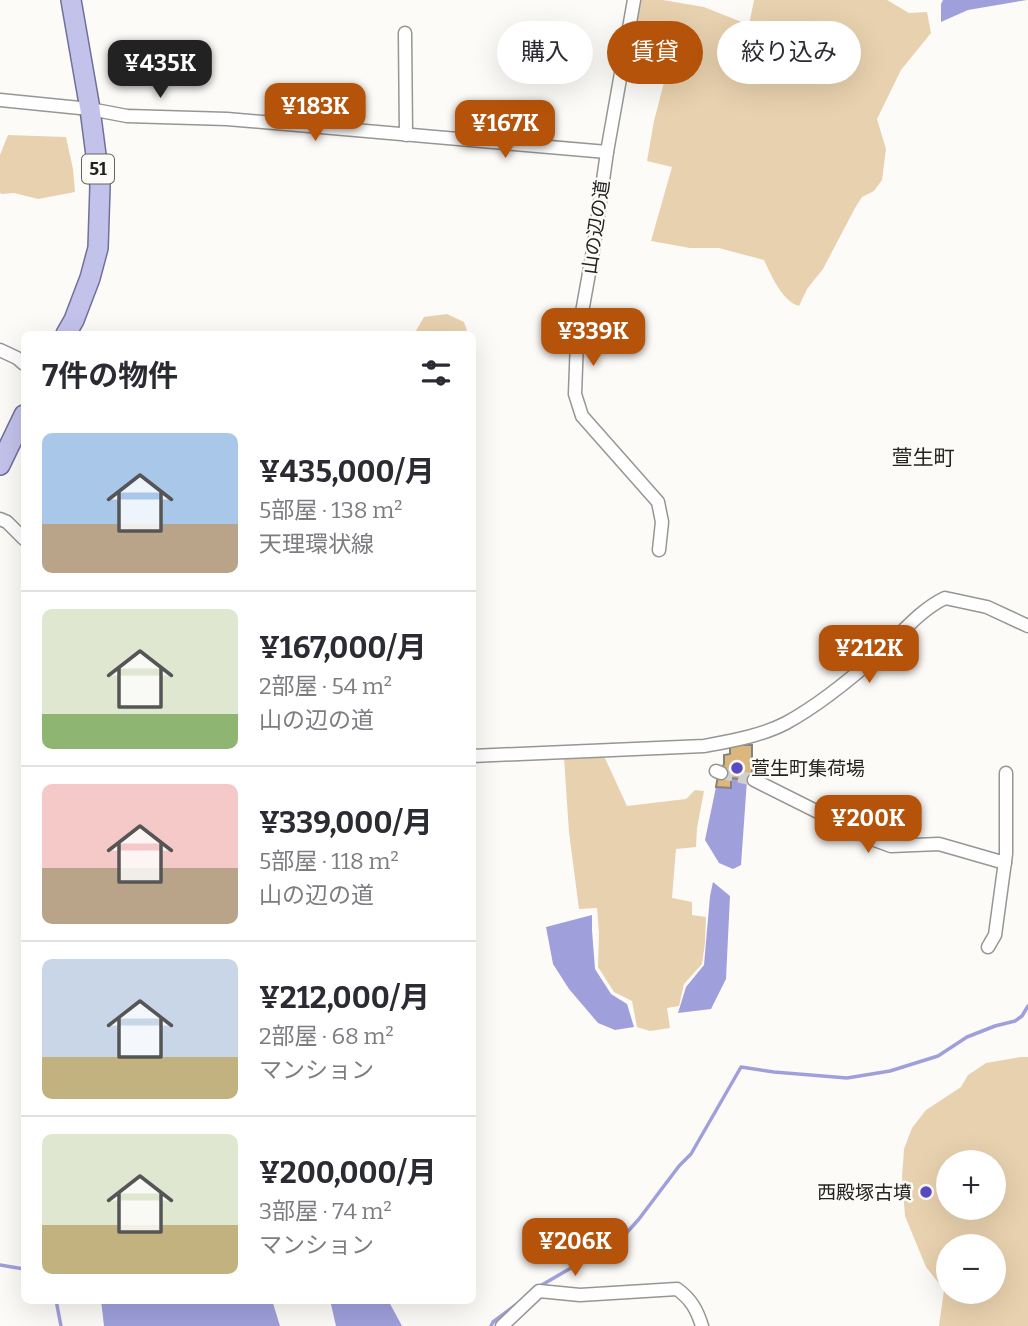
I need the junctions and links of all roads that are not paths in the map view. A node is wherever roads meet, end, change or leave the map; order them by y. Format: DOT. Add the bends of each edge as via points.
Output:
graph roads {
  1 [pos="71,0"];
  2 [pos="634,0"];
  3 [pos="405,33"];
  4 [pos="0,100"];
  5 [pos="90,109"];
  6 [pos="406,135"];
  7 [pos="607,152"];
  8 [pos="68,331"];
  9 [pos="0,350"];
  10 [pos="21,361"];
  11 [pos="21,421"];
  12 [pos="0,465"];
  13 [pos="0,519"];
  14 [pos="21,536"];
  15 [pos="659,550"];
  16 [pos="1028,626"];
  17 [pos="476,756"];
  18 [pos="1006,773"];
  19 [pos="754,780"];
  20 [pos="1004,863"];
  21 [pos="988,947"];
  22 [pos="502,1326"];
  23 [pos="702,1326"];
  1 -- 5 [label="main road, 51"];
  2 -- 7 [label="street, 山の辺の道"];
  3 -- 6 [label="street"];
  4 -- 5 [label="street"];
  5 -- 6 [label="street" via="127,116 227,118"];
  5 -- 8 [label="main road, 51" via="100,186 98,248"];
  6 -- 7 [label="street"];
  7 -- 15 [label="street, 山の辺の道" via="577,340 575,394 582,416 659,502"];
  9 -- 10 [label="street"];
  11 -- 12 [label="main road"];
  13 -- 14 [label="street"];
  16 -- 17 [label="street" via="987,607 946,598 925,611 843,685 785,724 762,733 704,746"];
  18 -- 20 [label="street"];
  19 -- 20 [label="street" via="891,846 939,845"];
  20 -- 21 [label="street" via="995,935"];
  22 -- 23 [label="street" via="538,1291 580,1295 677,1289 692,1303"];
}
